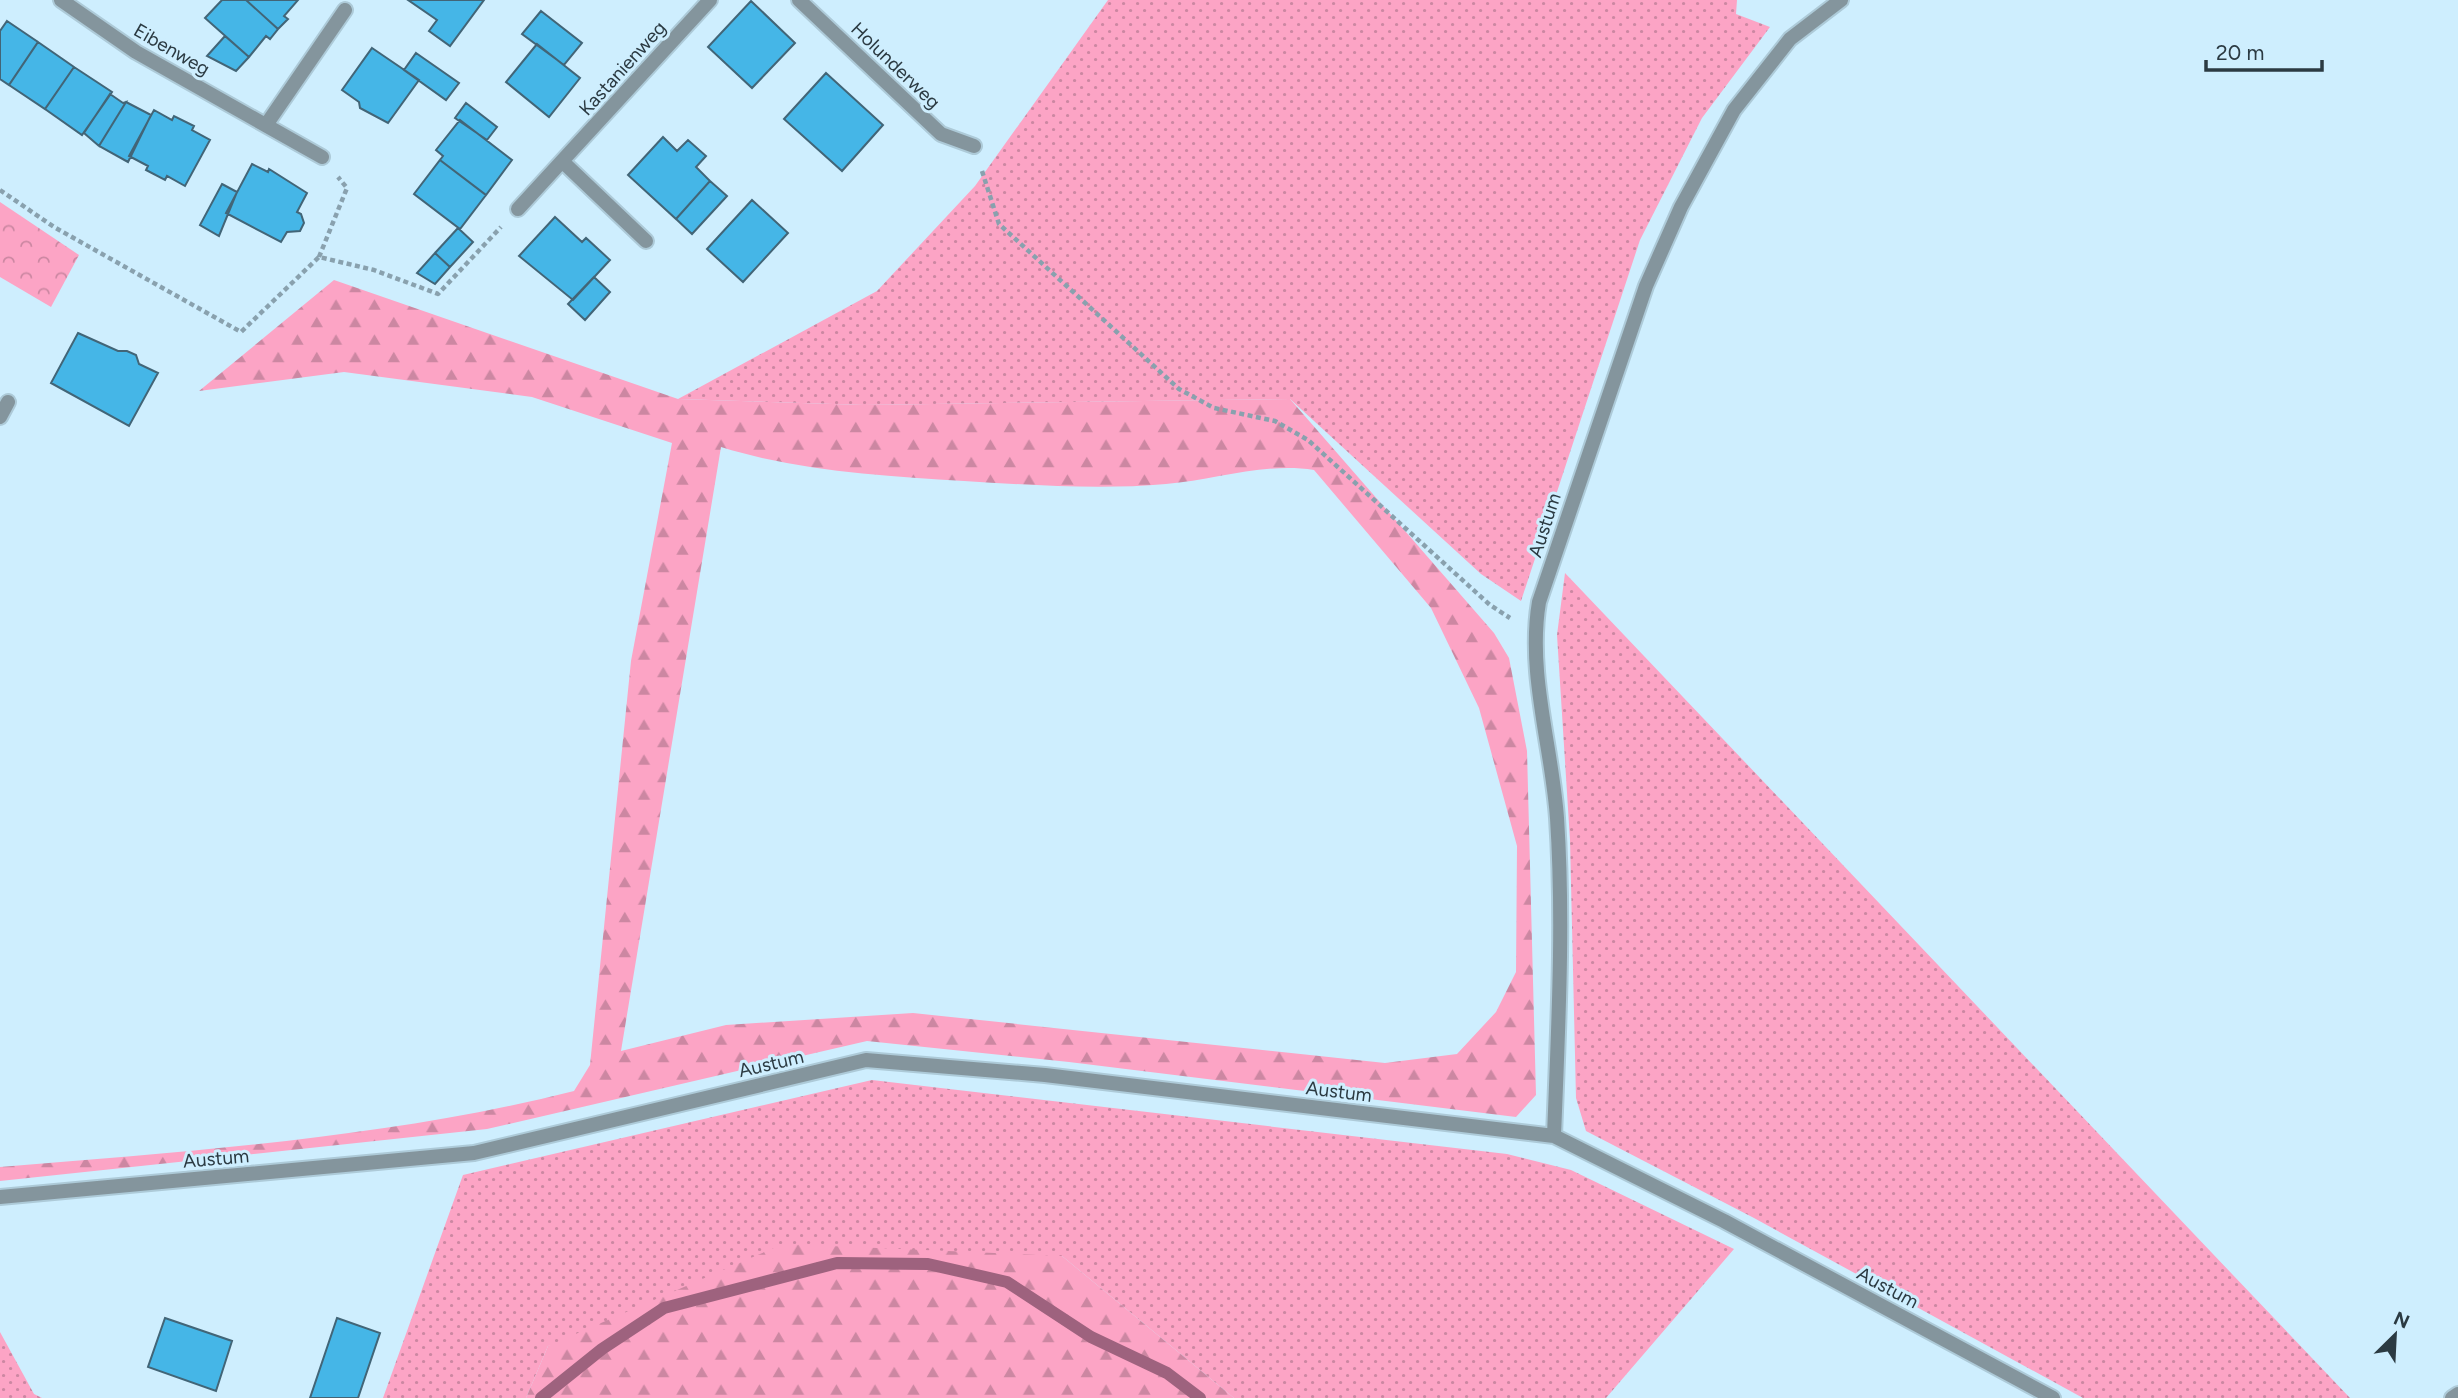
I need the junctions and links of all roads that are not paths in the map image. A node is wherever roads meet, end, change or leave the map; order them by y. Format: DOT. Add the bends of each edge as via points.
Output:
graph roads {
  1 [pos="61,0"];
  2 [pos="710,0"];
  3 [pos="799,0"];
  4 [pos="1841,0"];
  5 [pos="345,10"];
  6 [pos="267,125"];
  7 [pos="974,146"];
  8 [pos="322,157"];
  9 [pos="563,162"];
  10 [pos="518,209"];
  11 [pos="646,241"];
  12 [pos="8,402"];
  13 [pos="0,417"];
  14 [pos="1554,1136"];
  15 [pos="0,1197"];
  16 [pos="2458,1394"];
  17 [pos="2053,1398"];
  18 [pos="2452,1398"];
  1 -- 6 [label="street, Eibenweg" via="136,52"];
  2 -- 9 [label="street, Kastanienweg"];
  3 -- 7 [label="street, Holunderweg" via="941,134"];
  4 -- 14 [label="street, Austum" via="1790,39 1734,110 1681,206 1646,286 1539,603 1534,634 1557,818 1560,961"];
  5 -- 6 [label="street"];
  6 -- 8 [label="street, Eibenweg"];
  9 -- 10 [label="street, Kastanienweg"];
  9 -- 11 [label="street"];
  12 -- 13 [label="street"];
  14 -- 15 [label="street, Austum" via="1045,1076 866,1060 474,1153"];
  14 -- 17 [label="street, Austum" via="1724,1221"];
  16 -- 18 [label="street"];
}
